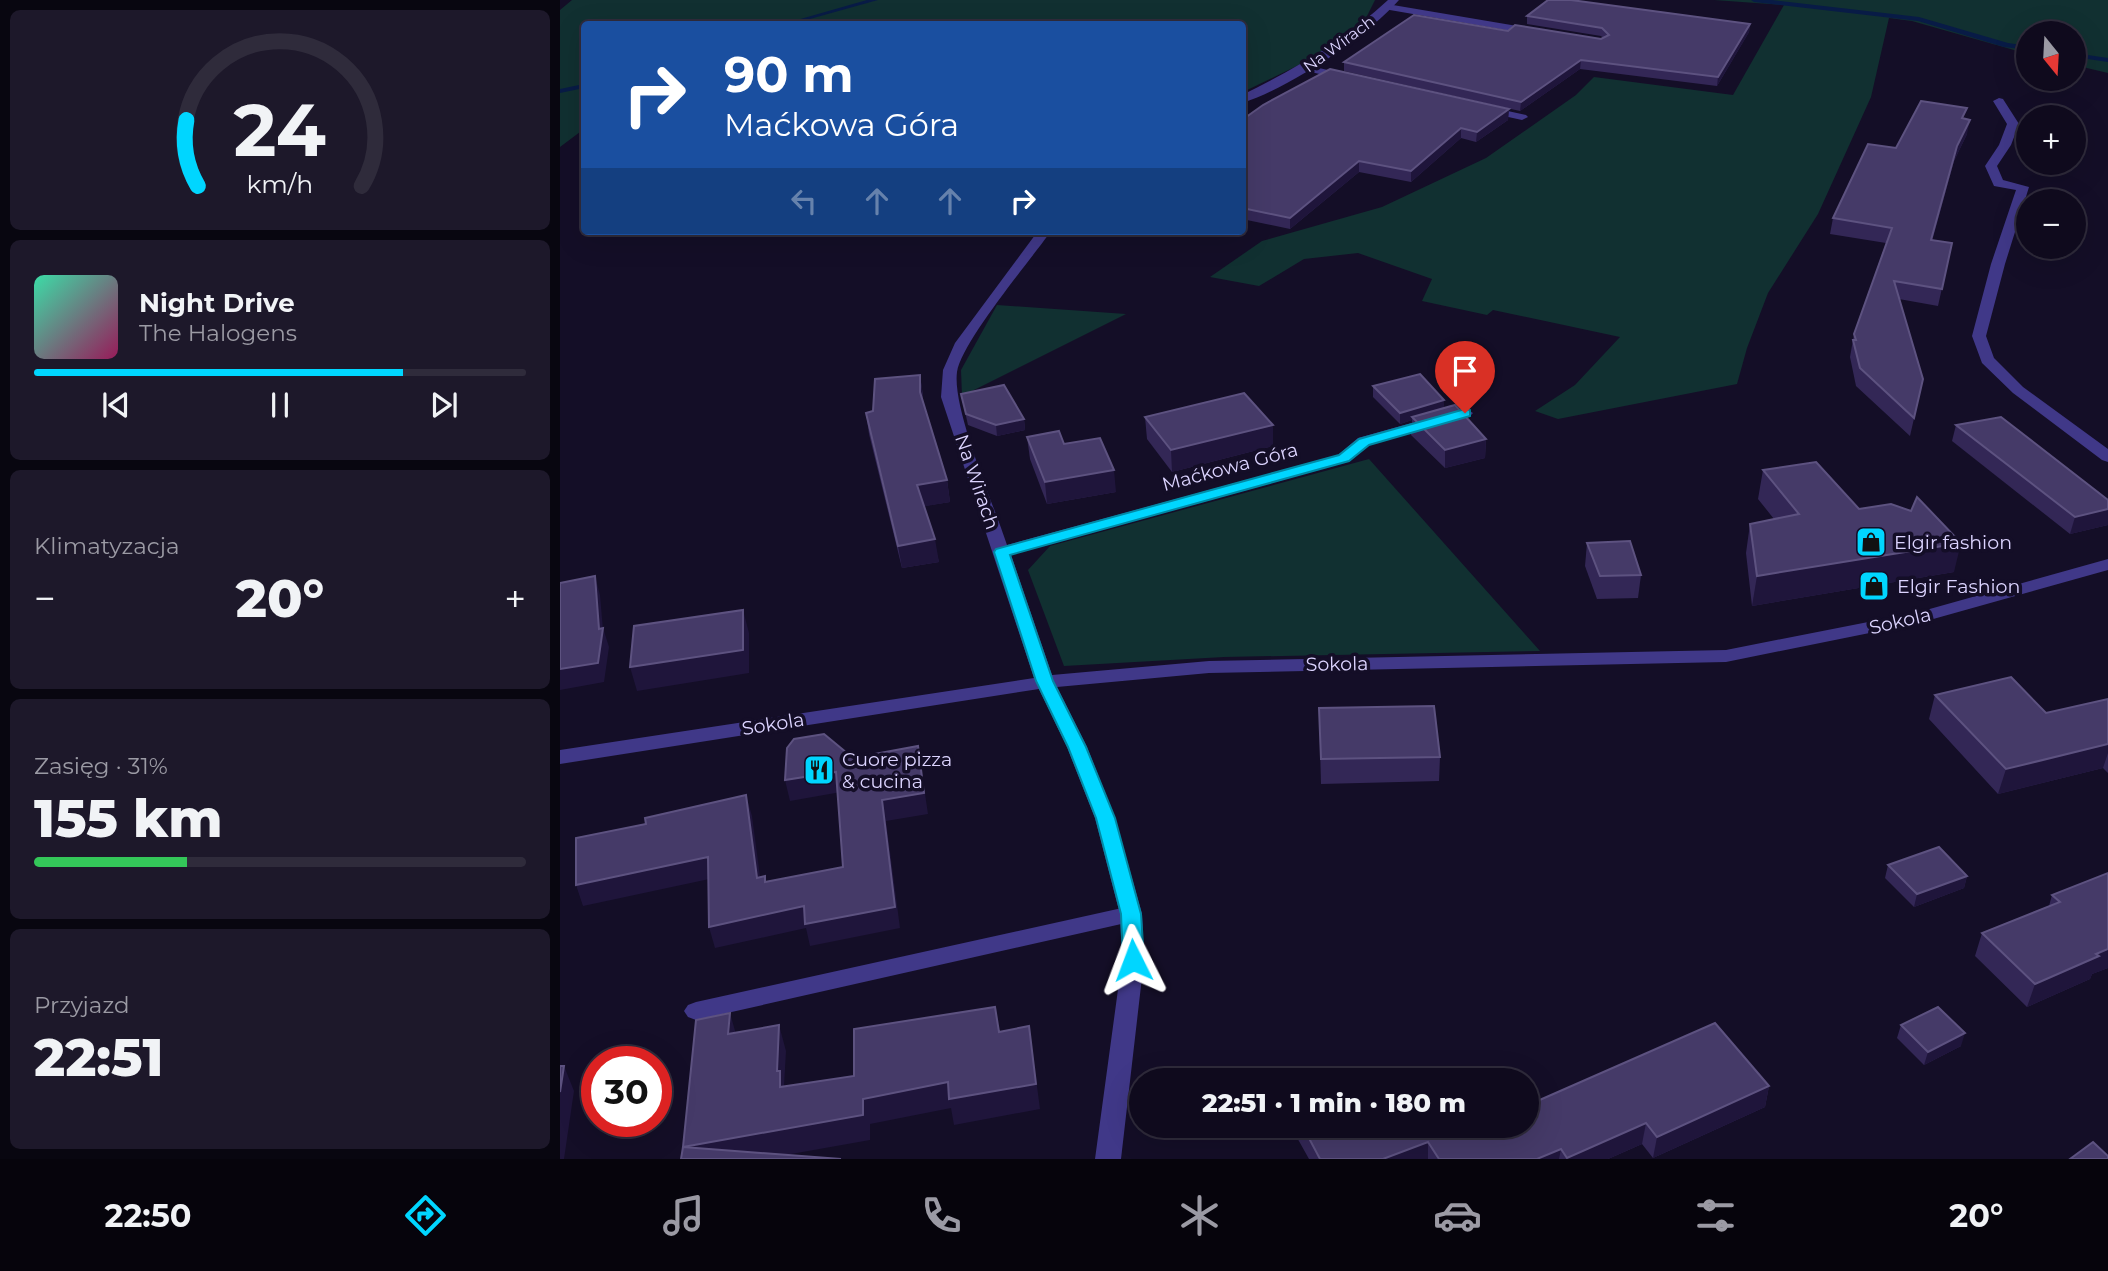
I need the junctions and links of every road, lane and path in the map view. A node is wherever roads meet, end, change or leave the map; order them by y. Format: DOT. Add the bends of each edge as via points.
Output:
graph roads {
  1 [pos="1390,4"];
  2 [pos="1548,34"];
  3 [pos="1307,68"];
  4 [pos="1361,80"];
  5 [pos="1246,98"];
  6 [pos="1999,101"];
  7 [pos="1468,105"];
  8 [pos="1522,117"];
  9 [pos="1042,235"];
  10 [pos="1465,413"];
  11 [pos="2108,457"];
  12 [pos="1002,552"];
  13 [pos="2108,564"];
  14 [pos="1045,681"];
  15 [pos="560,757"];
  16 [pos="1131,914"];
  17 [pos="696,1011"];
  18 [pos="1108,1159"];
  1 -- 2 [label="street"];
  1 -- 3 [label="street, Na Wirach" via="1369,25"];
  3 -- 4 [label="street"];
  3 -- 5 [label="street, Na Wirach"];
  6 -- 11 [label="street" via="2013,124 1991,166 1993,174 1998,183 2023,187 1979,336 1987,360 2018,390"];
  7 -- 8 [label="street"];
  9 -- 12 [label="street, Na Wirach" via="961,343 950,370 948,397"];
  10 -- 12 [label="street, Maćkowa Góra" via="1364,442 1344,458"];
  12 -- 14 [label="street, Na Wirach"];
  13 -- 14 [label="street, Sokola" via="2020,593 1796,645 1726,656 1209,667"];
  14 -- 15 [label="street, Sokola"];
  14 -- 16 [label="street, Na Wirach" via="1105,818"];
  16 -- 17 [label="street"];
  16 -- 18 [label="street, Na Wirach" via="1133,960"];
}
